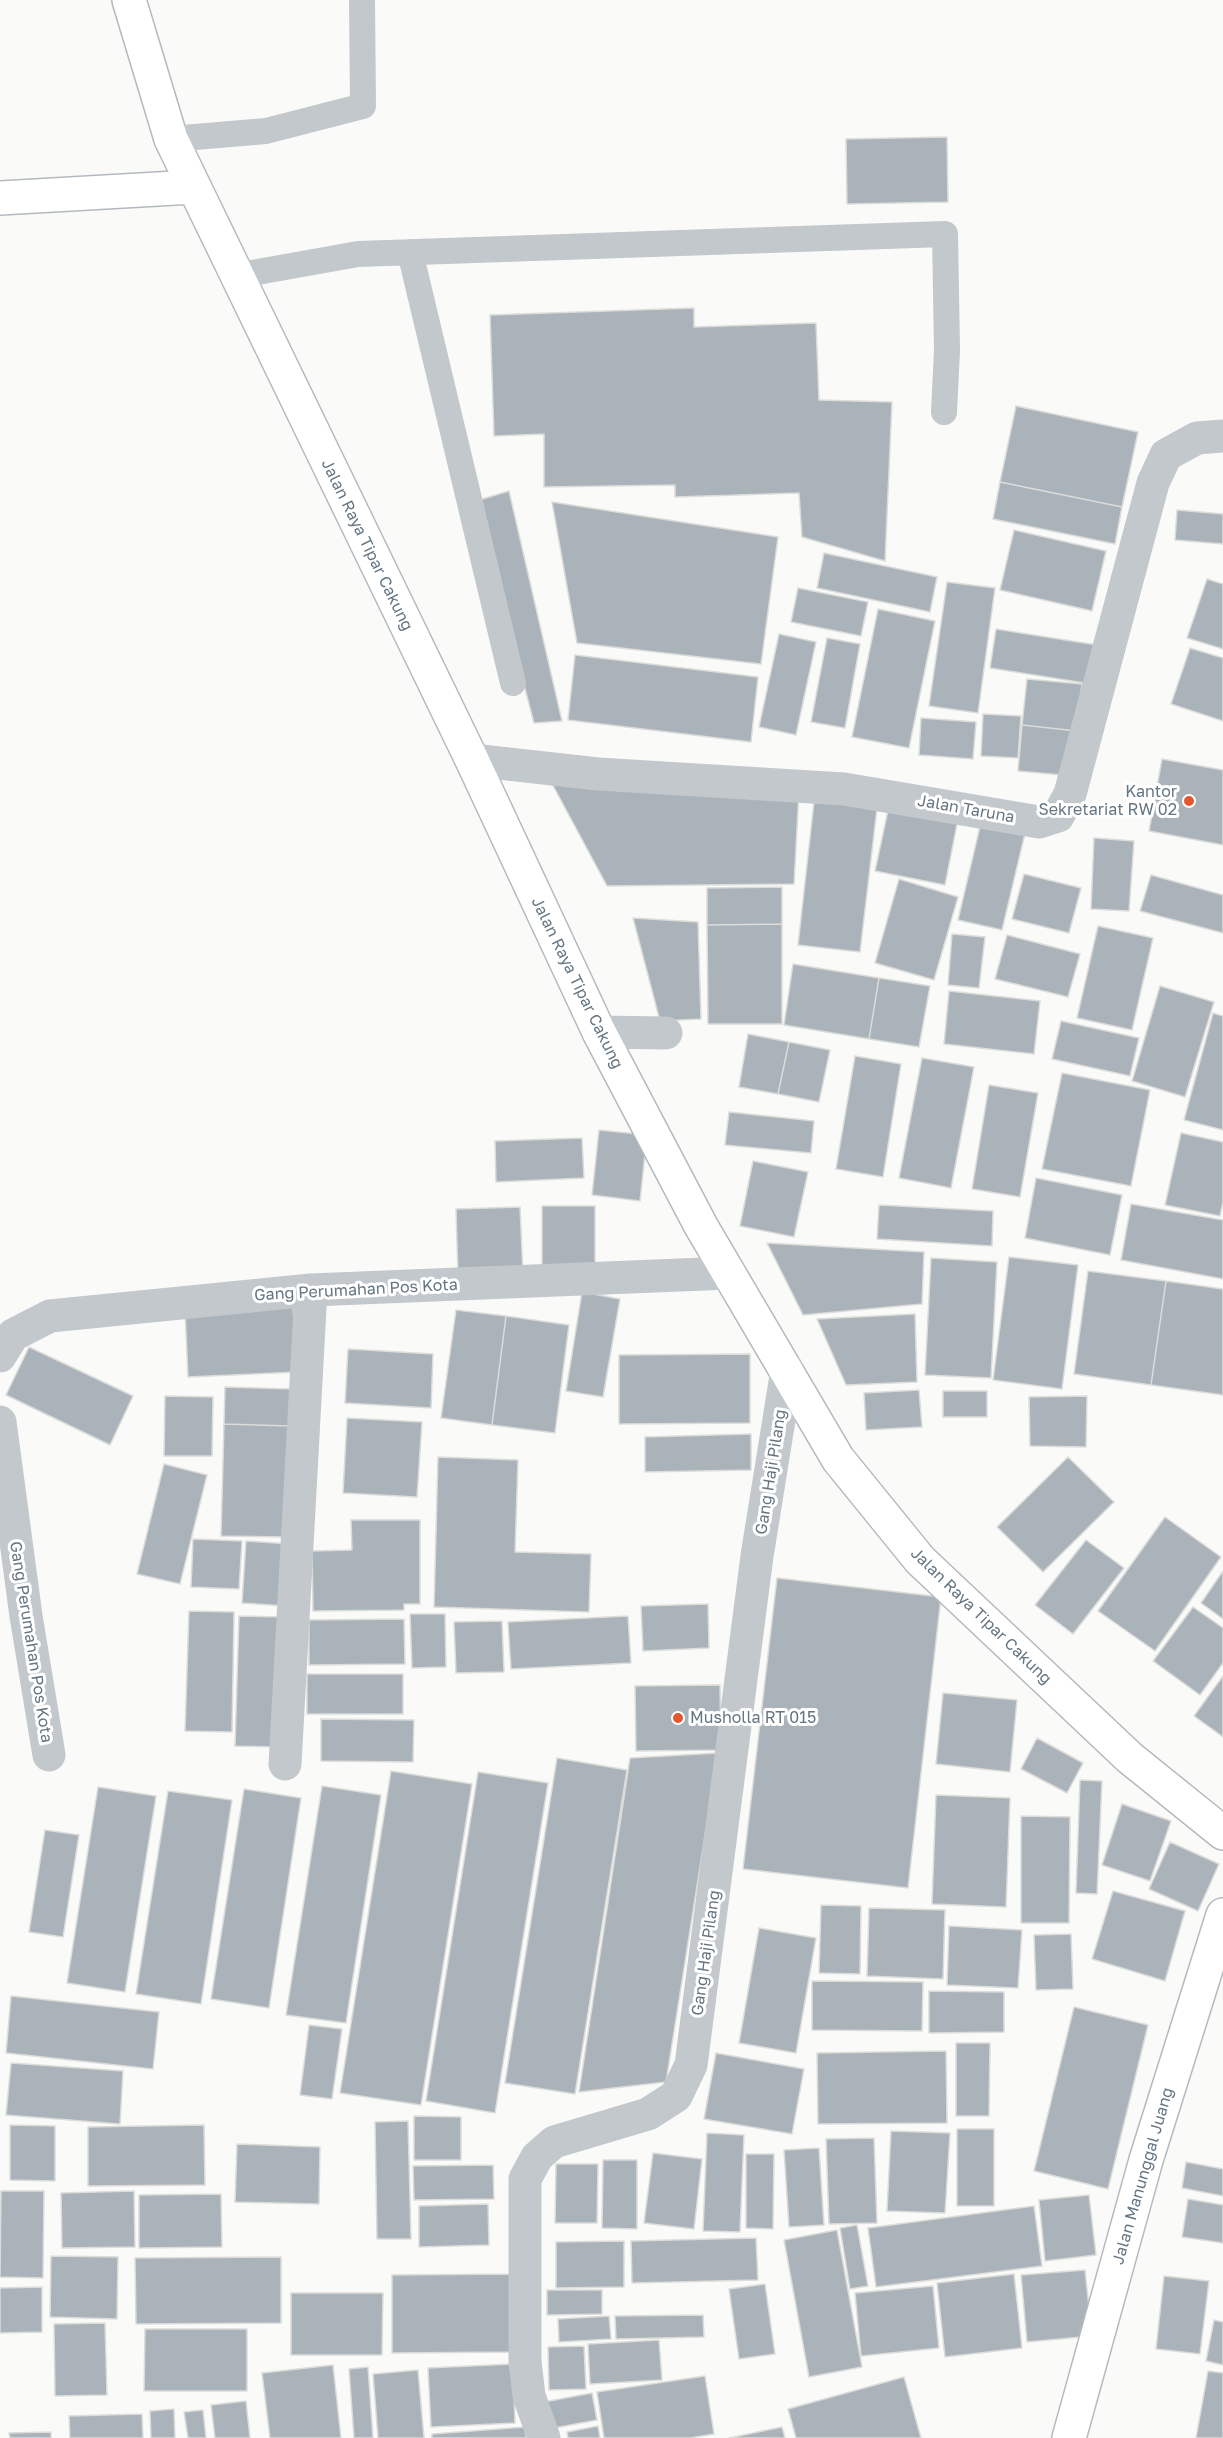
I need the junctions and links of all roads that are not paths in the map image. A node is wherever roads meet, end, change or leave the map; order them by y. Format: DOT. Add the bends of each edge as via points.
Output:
graph roads {
  1 [pos="129,0"];
  2 [pos="362,0"];
  3 [pos="171,139"];
  4 [pos="193,187"];
  5 [pos="0,198"];
  6 [pos="410,252"];
  7 [pos="235,276"];
  8 [pos="944,412"];
  9 [pos="1223,436"];
  10 [pos="513,683"];
  11 [pos="472,760"];
  12 [pos="599,1032"];
  13 [pos="666,1033"];
  14 [pos="729,1273"];
  15 [pos="311,1290"];
  16 [pos="0,1356"];
  17 [pos="787,1370"];
  18 [pos="0,1422"];
  19 [pos="49,1755"];
  20 [pos="285,1764"];
  21 [pos="1223,1833"];
  22 [pos="1223,1915"];
  23 [pos="544,2438"];
  24 [pos="1069,2438"];
  1 -- 3 [label="street, Jalan Raya Tipar Cakung"];
  2 -- 3 [label="lane" via="363,106 266,130"];
  3 -- 4 [label="street, Jalan Raya Tipar Cakung"];
  4 -- 5 [label="street"];
  4 -- 7 [label="street, Jalan Raya Tipar Cakung"];
  6 -- 7 [label="lane" via="357,254"];
  6 -- 8 [label="lane" via="945,234"];
  6 -- 10 [label="lane"];
  7 -- 11 [label="street, Jalan Raya Tipar Cakung"];
  9 -- 11 [label="street, Jalan Taruna" via="1197,438 1166,455 1153,483 1070,794 1058,816 1039,822 844,789 598,774"];
  11 -- 12 [label="street, Jalan Raya Tipar Cakung"];
  12 -- 13 [label="street"];
  12 -- 14 [label="street, Jalan Raya Tipar Cakung"];
  14 -- 15 [label="street, Gang Perumahan Pos Kota"];
  14 -- 17 [label="street, Jalan Raya Tipar Cakung"];
  15 -- 16 [label="street, Gang Perumahan Pos Kota" via="50,1316 13,1335"];
  15 -- 20 [label="street"];
  17 -- 21 [label="street, Jalan Raya Tipar Cakung" via="838,1459 920,1560 1130,1758"];
  17 -- 23 [label="street, Gang Haji Pilang" via="757,1556 691,2065 676,2096 648,2114 554,2142 537,2157 525,2179 525,2362 529,2396"];
  18 -- 19 [label="street, Gang Perumahan Pos Kota"];
  22 -- 24 [label="street, Jalan Manunggal Juang" via="1146,2160"];
}
